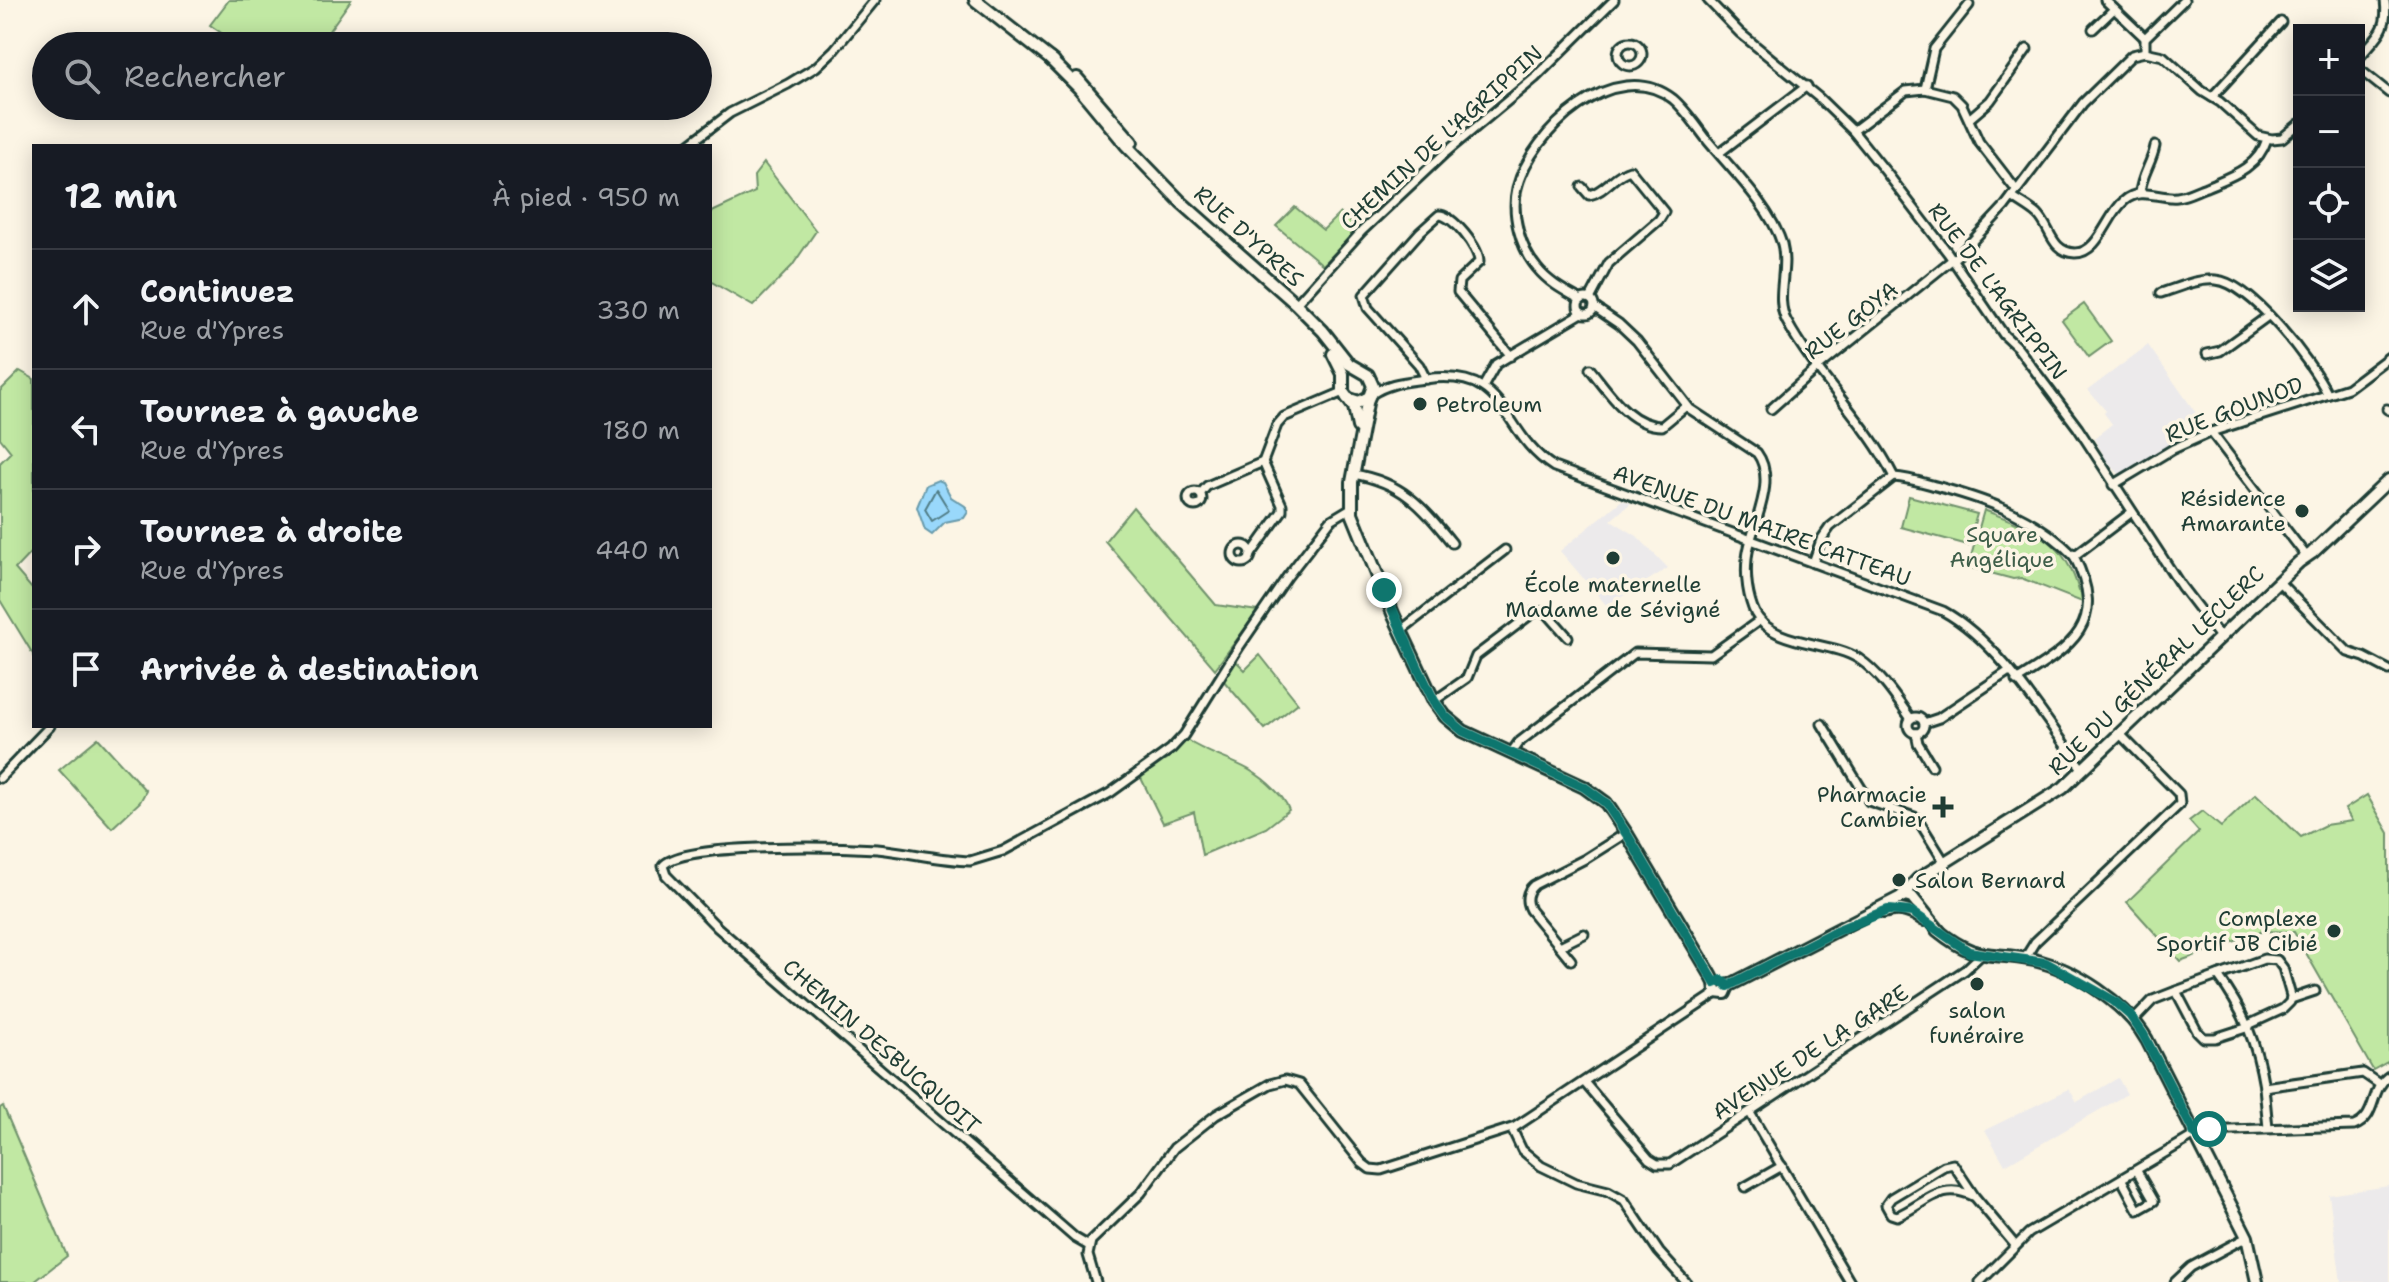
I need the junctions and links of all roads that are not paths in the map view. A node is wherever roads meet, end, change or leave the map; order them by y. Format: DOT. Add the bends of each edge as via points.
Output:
graph roads {
  1 [pos="875,0"];
  2 [pos="975,0"];
  3 [pos="1614,0"];
  4 [pos="1708,0"];
  5 [pos="2105,0"];
  6 [pos="2385,0"];
  7 [pos="2182,1"];
  8 [pos="1969,5"];
  9 [pos="2114,9"];
  10 [pos="2281,22"];
  11 [pos="2093,29"];
  12 [pos="2145,38"];
  13 [pos="2027,49"];
  14 [pos="2365,51"];
  15 [pos="2145,52"];
  16 [pos="1630,66"];
  17 [pos="2365,74"];
  18 [pos="1630,85"];
  19 [pos="1807,86"];
  20 [pos="1925,89"];
  21 [pos="2389,93"];
  22 [pos="2212,97"];
  23 [pos="1969,119"];
  24 [pos="2293,130"];
  25 [pos="1853,131"];
  26 [pos="2267,139"];
  27 [pos="690,144"];
  28 [pos="2155,146"];
  29 [pos="1719,153"];
  30 [pos="1582,187"];
  31 [pos="2140,193"];
  32 [pos="2014,194"];
  33 [pos="1953,260"];
  34 [pos="2161,293"];
  35 [pos="1588,302"];
  36 [pos="1296,304"];
  37 [pos="1582,313"];
  38 [pos="2268,316"];
  39 [pos="1311,319"];
  40 [pos="2207,354"];
  41 [pos="1511,356"];
  42 [pos="2389,357"];
  43 [pos="1590,369"];
  44 [pos="1816,369"];
  45 [pos="1366,375"];
  46 [pos="1426,379"];
  47 [pos="1395,383"];
  48 [pos="1483,387"];
  49 [pos="1344,391"];
  50 [pos="2327,393"];
  51 [pos="1369,397"];
  52 [pos="1686,406"];
  53 [pos="1771,409"];
  54 [pos="2211,432"];
  55 [pos="1358,444"];
  56 [pos="1263,462"];
  57 [pos="1353,474"];
  58 [pos="1894,477"];
  59 [pos="2388,482"];
  60 [pos="2113,485"];
  61 [pos="1200,494"];
  62 [pos="1351,508"];
  63 [pos="2132,512"];
  64 [pos="1750,541"];
  65 [pos="1452,543"];
  66 [pos="1505,550"];
  67 [pos="1250,556"];
  68 [pos="2074,556"];
  69 [pos="2307,557"];
  70 [pos="1813,563"];
  71 [pos="2279,582"];
  72 [pos="1760,620"];
  73 [pos="1400,631"];
  74 [pos="1568,637"];
  75 [pos="2220,637"];
  76 [pos="2389,670"];
  77 [pos="2009,671"];
  78 [pos="2016,681"];
  79 [pos="1434,701"];
  80 [pos="1911,719"];
  81 [pos="1924,723"];
  82 [pos="1822,724"];
  83 [pos="48,728"];
  84 [pos="1916,733"];
  85 [pos="2120,734"];
  86 [pos="1511,753"];
  87 [pos="1932,766"];
  88 [pos="2083,770"];
  89 [pos="0,778"];
  90 [pos="1626,833"];
  91 [pos="1940,866"];
  92 [pos="1907,902"];
  93 [pos="1584,934"];
  94 [pos="1560,946"];
  95 [pos="1981,955"];
  96 [pos="2025,958"];
  97 [pos="1571,960"];
  98 [pos="2218,976"];
  99 [pos="1716,988"];
  100 [pos="2176,991"];
  101 [pos="2315,991"];
  102 [pos="2291,999"];
  103 [pos="2134,1020"];
  104 [pos="2248,1026"];
  105 [pos="2389,1076"];
  106 [pos="1584,1082"];
  107 [pos="2379,1084"];
  108 [pos="2264,1087"];
  109 [pos="1750,1113"];
  110 [pos="2268,1128"];
  111 [pos="1512,1129"];
  112 [pos="2195,1134"];
  113 [pos="1782,1166"];
  114 [pos="2137,1171"];
  115 [pos="2122,1180"];
  116 [pos="1745,1187"];
  117 [pos="1975,1197"];
  118 [pos="2247,1237"];
  119 [pos="2015,1245"];
  120 [pos="1089,1246"];
  121 [pos="1096,1282"];
  122 [pos="1686,1282"];
  123 [pos="1850,1282"];
  124 [pos="1980,1282"];
  125 [pos="2175,1282"];
  126 [pos="2257,1282"];
  1 -- 27 [label="street" via="816,67 730,113"];
  2 -- 36 [label="main road, RUE D'YPRES" via="1083,83 1162,182"];
  3 -- 36 [label="street, CHEMIN DE L'AGRIPPIN" via="1528,84 1383,211"];
  4 -- 19 [label="street, RUE DE L'AGRIPPIN"];
  5 -- 9 [label="street"];
  6 -- 14 [label="street" via="2387,26"];
  7 -- 12 [label="street"];
  8 -- 20 [label="street" via="1934,49"];
  9 -- 11 [label="street"];
  9 -- 12 [label="street"];
  10 -- 22 [label="street"];
  12 -- 15 [label="street"];
  13 -- 23 [label="street" via="1990,101"];
  15 -- 22 [label="street" via="2163,56"];
  15 -- 32 [label="street, RUE GOYA" via="2128,57 2094,91"];
  16 -- 18 [label="street"];
  17 -- 21 [label="street"];
  18 -- 29 [label="street" via="1671,98"];
  18 -- 35 [label="street" via="1602,92 1572,111 1533,155 1516,190 1519,229 1529,257 1549,280"];
  19 -- 25 [label="street, RUE DE L'AGRIPPIN"];
  19 -- 29 [label="street"];
  20 -- 23 [label="street" via="1953,96"];
  20 -- 25 [label="street" via="1899,95"];
  22 -- 26 [label="street"];
  23 -- 32 [label="street"];
  24 -- 26 [label="street"];
  25 -- 33 [label="street, RUE DE L'AGRIPPIN"];
  26 -- 31 [label="street" via="2258,158 2235,175 2177,197"];
  28 -- 31 [label="street"];
  29 -- 44 [label="street" via="1781,243 1783,314"];
  30 -- 35 [label="street" via="1589,195 1597,194 1630,170 1664,212 1609,263"];
  31 -- 32 [label="street" via="2120,205 2093,246 2075,253 2056,244 2040,217"];
  32 -- 33 [label="street, RUE GOYA"];
  33 -- 44 [label="street, RUE GOYA"];
  33 -- 60 [label="street, RUE DE L'AGRIPPIN" via="2078,428"];
  34 -- 38 [label="street" via="2220,280 2239,289"];
  35 -- 37 [label="street" via="1578,306"];
  35 -- 37 [label="street" via="1590,313"];
  35 -- 52 [label="street" via="1637,341"];
  36 -- 39 [label="main road, RUE D'YPRES"];
  37 -- 41 [label="street"];
  38 -- 40 [label="street" via="2220,351"];
  38 -- 50 [label="street" via="2310,364"];
  39 -- 45 [label="main road, RUE D'YPRES" via="1349,364"];
  39 -- 49 [label="main road, RUE D'YPRES" via="1337,360"];
  41 -- 46 [label="street" via="1458,292 1459,281 1479,262 1479,253 1451,218 1439,215 1364,295 1368,308"];
  41 -- 48 [label="street" via="1494,366"];
  42 -- 50 [label="street, RUE GOUNOD" via="2348,388"];
  43 -- 52 [label="street" via="1625,411 1652,425 1662,426"];
  44 -- 53 [label="street, RUE GOYA"];
  44 -- 58 [label="street"];
  45 -- 47 [label="street"];
  45 -- 49 [label="main road" via="1351,373"];
  45 -- 51 [label="main road" via="1373,386"];
  46 -- 47 [label="street"];
  46 -- 48 [label="street" via="1462,377"];
  47 -- 51 [label="street"];
  48 -- 64 [label="street, AVENUE DU MAIRE CATTEAU" via="1554,467"];
  49 -- 51 [label="main road" via="1359,402"];
  49 -- 55 [label="main road, RUE D'YPRES" via="1357,418"];
  49 -- 56 [label="street" via="1284,417"];
  50 -- 54 [label="street, RUE GOUNOD"];
  51 -- 55 [label="main road, RUE D'YPRES"];
  52 -- 64 [label="street" via="1761,459 1764,486"];
  54 -- 60 [label="street, RUE GOUNOD"];
  54 -- 69 [label="street"];
  55 -- 57 [label="main road, RUE D'YPRES"];
  56 -- 61 [label="street"];
  56 -- 67 [label="street" via="1282,511"];
  57 -- 62 [label="main road, RUE D'YPRES"];
  57 -- 65 [label="street" via="1398,487"];
  58 -- 68 [label="street" via="2012,511 2047,531"];
  58 -- 70 [label="street" via="1833,524"];
  59 -- 69 [label="main road, RUE DU GÉNÉRAL LECLERC"];
  60 -- 63 [label="street, RUE DE L'AGRIPPIN"];
  62 -- 73 [label="main road, RUE D'YPRES"];
  62 -- 120 [label="street, CHEMIN DESBUCQUOIT" via="1331,520 1295,567 1176,744 1110,793 1010,848 970,861 876,849 770,848 682,855 665,863 666,875 717,927"];
  63 -- 68 [label="street"];
  63 -- 75 [label="street, RUE DE L'AGRIPPIN"];
  64 -- 70 [label="street, AVENUE DU MAIRE CATTEAU"];
  64 -- 72 [label="street" via="1747,579"];
  66 -- 73 [label="street"];
  68 -- 78 [label="street" via="2088,587 2083,625 2065,649"];
  69 -- 71 [label="main road, RUE DU GÉNÉRAL LECLERC"];
  70 -- 77 [label="street, AVENUE DU MAIRE CATTEAU" via="1943,611 1978,635"];
  71 -- 75 [label="main road, RUE DU GÉNÉRAL LECLERC"];
  71 -- 76 [label="street" via="2348,652"];
  72 -- 80 [label="street" via="1776,633 1860,660"];
  72 -- 86 [label="street" via="1711,655 1631,655"];
  73 -- 79 [label="main road, RUE D'YPRES"];
  74 -- 79 [label="street" via="1546,612 1534,612 1476,656 1467,678"];
  75 -- 85 [label="main road, RUE DU GÉNÉRAL LECLERC"];
  77 -- 78 [label="street, AVENUE DU MAIRE CATTEAU"];
  77 -- 81 [label="street"];
  78 -- 88 [label="street, AVENUE DU MAIRE CATTEAU"];
  79 -- 86 [label="main road, RUE D'YPRES" via="1463,731"];
  80 -- 81 [label="street" via="1919,717"];
  80 -- 84 [label="street" via="1908,726"];
  81 -- 84 [label="street"];
  82 -- 91 [label="street" via="1869,801 1917,818"];
  83 -- 89 [label="street"];
  84 -- 87 [label="street"];
  85 -- 88 [label="main road, RUE DU GÉNÉRAL LECLERC"];
  85 -- 96 [label="street" via="2179,794 2180,804 2035,942"];
  86 -- 90 [label="main road, RUE D'YPRES" via="1589,790 1606,803"];
  88 -- 91 [label="main road, RUE DU GÉNÉRAL LECLERC" via="2055,794"];
  90 -- 94 [label="street" via="1529,891 1530,910"];
  90 -- 99 [label="main road, RUE D'YPRES"];
  91 -- 92 [label="main road, RUE DU GÉNÉRAL LECLERC" via="1914,882"];
  92 -- 95 [label="main road" via="1964,950"];
  92 -- 99 [label="main road" via="1728,986 1722,980"];
  93 -- 94 [label="street"];
  94 -- 97 [label="street"];
  95 -- 96 [label="main road"];
  95 -- 109 [label="street, AVENUE DE LA GARE"];
  96 -- 103 [label="main road" via="2071,975"];
  98 -- 100 [label="street"];
  98 -- 102 [label="street" via="2274,959 2283,968"];
  98 -- 104 [label="street"];
  99 -- 106 [label="street"];
  100 -- 103 [label="street" via="2153,1000"];
  100 -- 104 [label="street" via="2204,1038"];
  101 -- 102 [label="street"];
  102 -- 104 [label="street" via="2283,1009"];
  103 -- 112 [label="main road"];
  104 -- 108 [label="street"];
  105 -- 107 [label="street"];
  106 -- 109 [label="street, AVENUE DE LA GARE" via="1653,1162 1666,1165"];
  106 -- 111 [label="street"];
  107 -- 108 [label="street" via="2363,1073"];
  107 -- 110 [label="street" via="2370,1114 2358,1125"];
  108 -- 110 [label="street"];
  109 -- 113 [label="street"];
  110 -- 112 [label="street"];
  111 -- 120 [label="street" via="1374,1171 1299,1084 1280,1081 1216,1115 1179,1144"];
  111 -- 122 [label="street" via="1535,1162 1624,1200"];
  112 -- 114 [label="street"];
  112 -- 118 [label="main road"];
  113 -- 116 [label="street"];
  113 -- 123 [label="street"];
  114 -- 115 [label="street"];
  114 -- 115 [label="street" via="2154,1201 2138,1210"];
  115 -- 119 [label="street"];
  117 -- 117 [label="street" via="1951,1164 1886,1205 1897,1216 1942,1191"];
  117 -- 119 [label="street"];
  118 -- 125 [label="street" via="2191,1267"];
  118 -- 126 [label="main road"];
  119 -- 124 [label="street"];
  120 -- 121 [label="street"];
}
